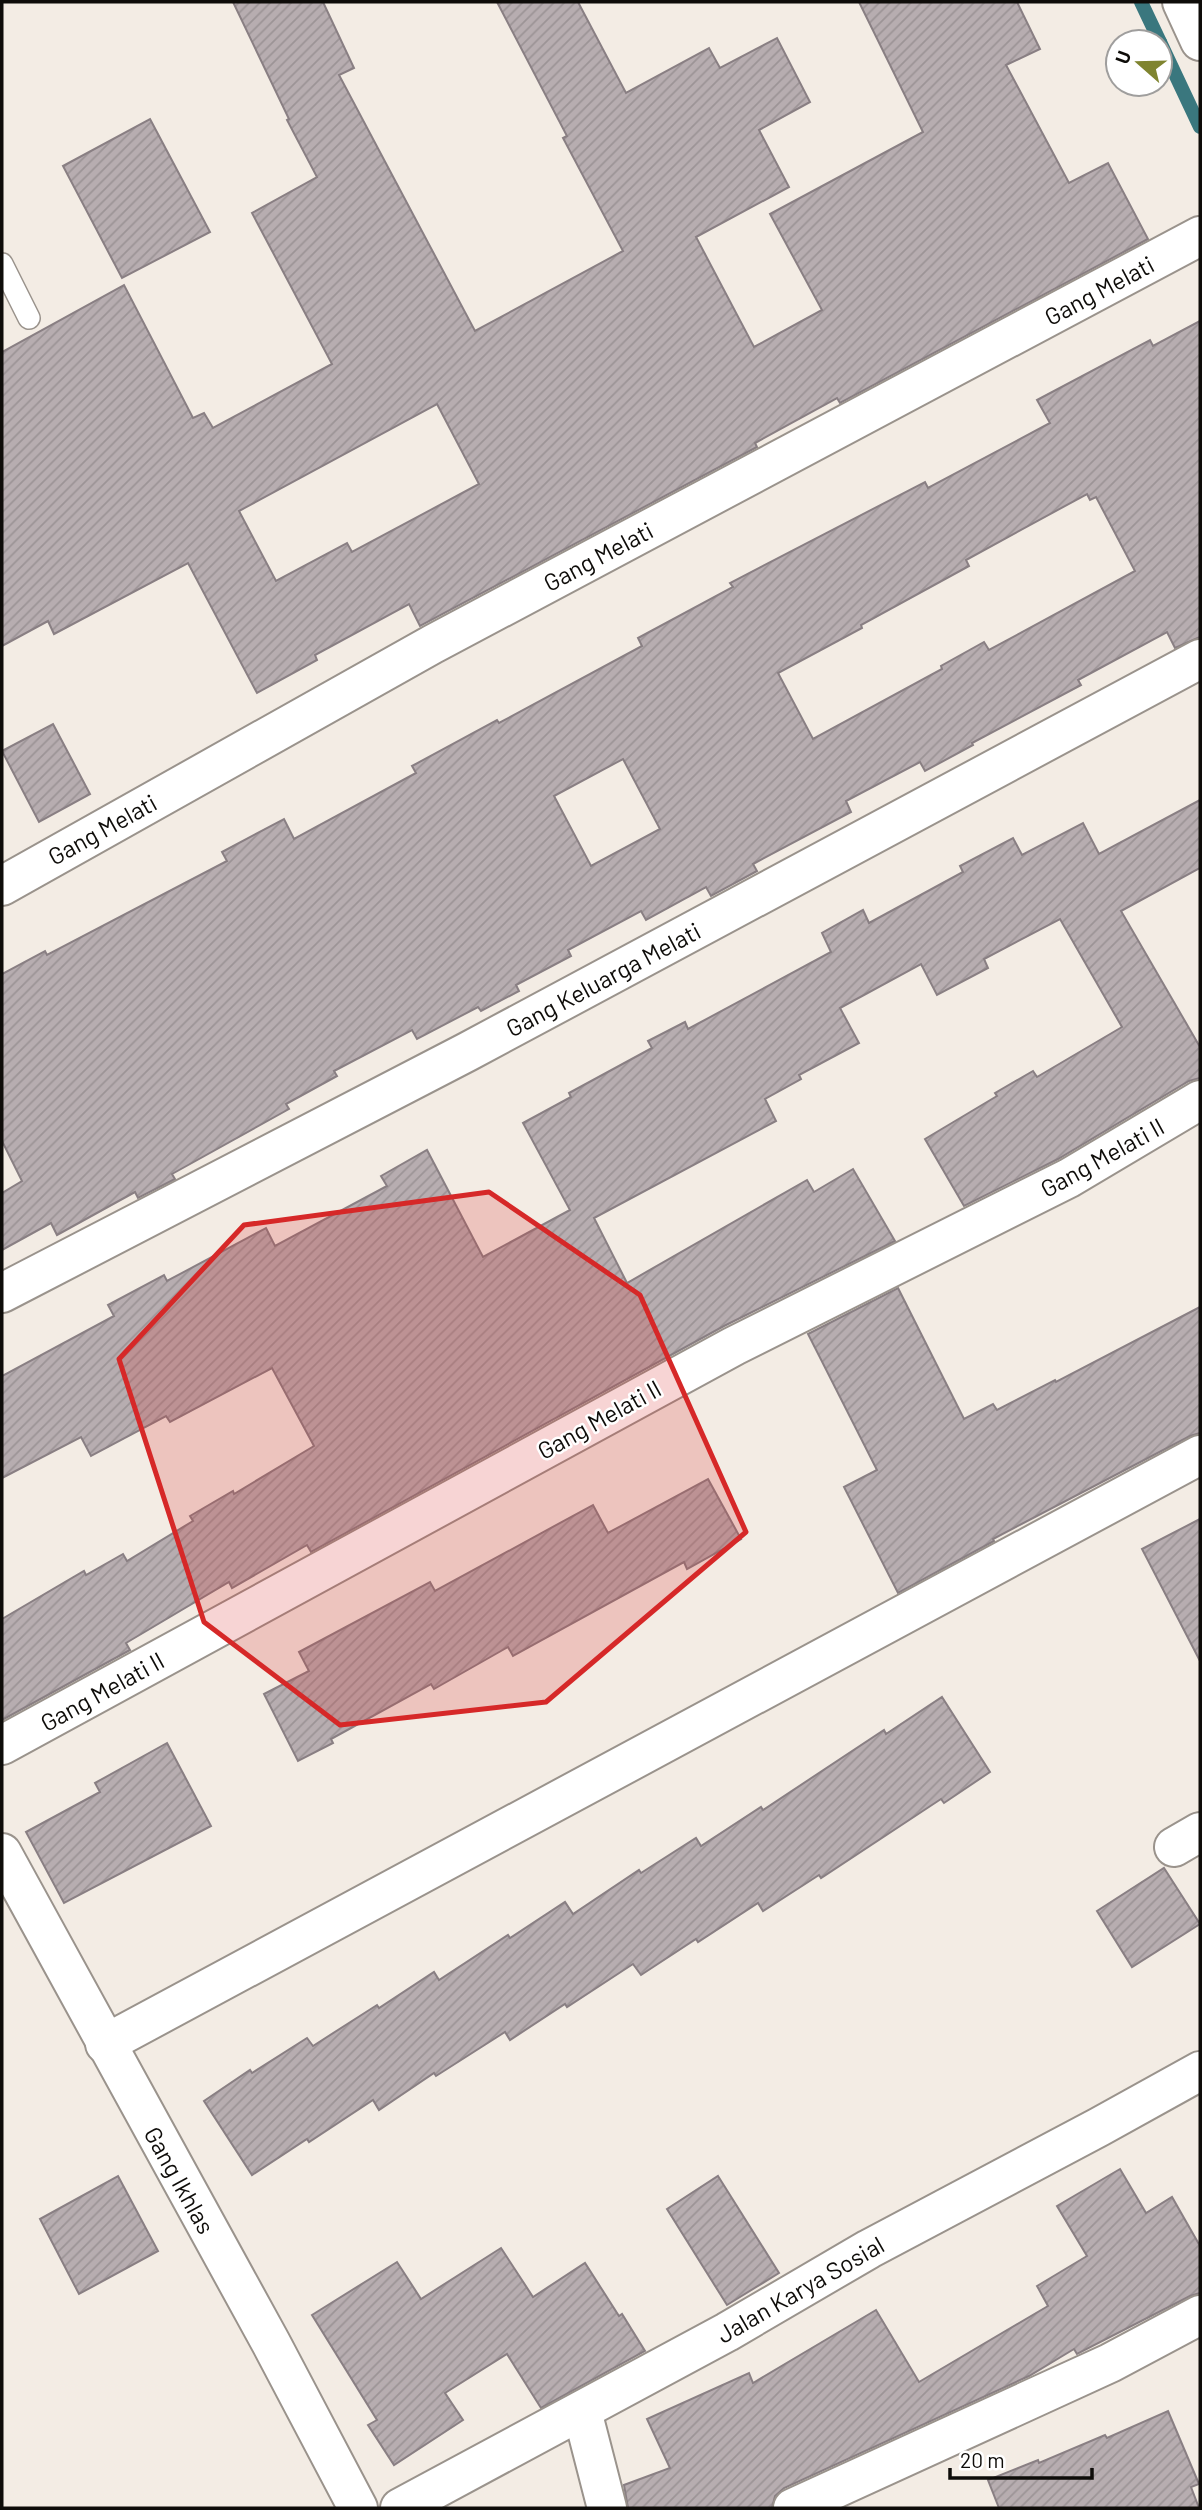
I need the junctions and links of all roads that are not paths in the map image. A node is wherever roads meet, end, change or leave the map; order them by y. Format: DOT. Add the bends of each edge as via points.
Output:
graph roads {
  1 [pos="1182,2"];
  2 [pos="1200,41"];
  3 [pos="1200,236"];
  4 [pos="2,264"];
  5 [pos="29,318"];
  6 [pos="1200,659"];
  7 [pos="2,886"];
  8 [pos="1200,1100"];
  9 [pos="2,1293"];
  10 [pos="1200,1455"];
  11 [pos="2,1745"];
  12 [pos="2,1853"];
  13 [pos="105,2044"];
  14 [pos="1200,2071"];
  15 [pos="1200,2315"];
  16 [pos="582,2411"];
  17 [pos="358,2508"];
  18 [pos="400,2508"];
  19 [pos="607,2508"];
  20 [pos="793,2508"];
  1 -- 2 [label="street"];
  3 -- 7 [label="street, Gang Melati" via="433,643"];
  4 -- 5 [label="lane"];
  6 -- 9 [label="street, Gang Keluarga Melati" via="467,1052"];
  8 -- 11 [label="street, Gang Melati II" via="1069,1178 734,1346"];
  10 -- 13 [label="street"];
  12 -- 13 [label="street, Gang Ikhlas"];
  13 -- 17 [label="street, Gang Ikhlas"];
  14 -- 16 [label="street, Jalan Karya Sosial" via="869,2249"];
  15 -- 20 [label="street" via="1110,2363"];
  16 -- 18 [label="street, Jalan Karya Sosial"];
  16 -- 19 [label="street"];
}
